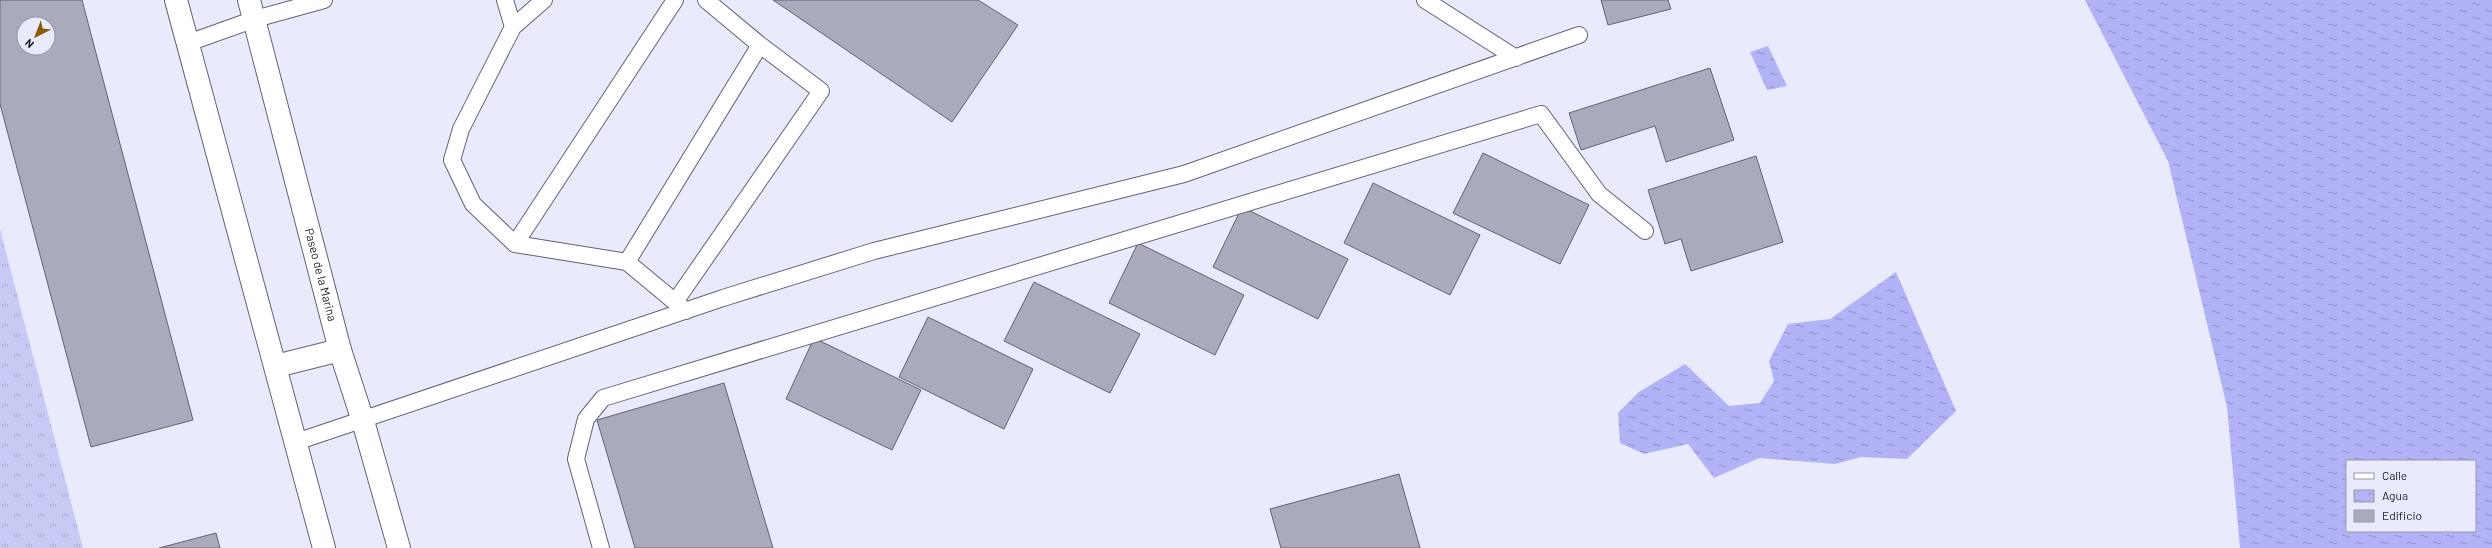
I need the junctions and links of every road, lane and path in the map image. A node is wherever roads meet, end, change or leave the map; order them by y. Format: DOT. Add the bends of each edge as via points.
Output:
graph roads {
  1 [pos="176,0"];
  2 [pos="324,0"];
  3 [pos="505,0"];
  4 [pos="544,0"];
  5 [pos="676,0"];
  6 [pos="706,0"];
  7 [pos="1425,0"];
  8 [pos="252,10"];
  9 [pos="513,27"];
  10 [pos="1579,35"];
  11 [pos="188,43"];
  12 [pos="760,45"];
  13 [pos="1516,58"];
  14 [pos="1645,231"];
  15 [pos="515,244"];
  16 [pos="627,262"];
  17 [pos="680,307"];
  18 [pos="340,350"];
  19 [pos="276,366"];
  20 [pos="364,421"];
  21 [pos="296,442"];
  22 [pos="324,548"];
  23 [pos="399,548"];
  24 [pos="601,548"];
  1 -- 11 [label="street"];
  2 -- 8 [label="lane"];
  3 -- 9 [label="lane"];
  4 -- 9 [label="lane"];
  5 -- 15 [label="lane"];
  6 -- 12 [label="lane"];
  7 -- 13 [label="lane"];
  8 -- 11 [label="lane"];
  8 -- 18 [label="street, Paseo de la Marina"];
  9 -- 15 [label="lane" via="461,129 452,160 473,204"];
  10 -- 13 [label="lane"];
  11 -- 19 [label="street"];
  12 -- 16 [label="lane"];
  12 -- 17 [label="lane" via="821,91"];
  13 -- 17 [label="lane" via="1184,174 874,251"];
  14 -- 24 [label="lane" via="1599,194 1541,114 626,391 603,398 586,419 576,459"];
  15 -- 16 [label="lane"];
  16 -- 17 [label="lane"];
  17 -- 20 [label="lane"];
  18 -- 19 [label="street"];
  18 -- 20 [label="street, Paseo de la Marina"];
  19 -- 21 [label="street"];
  20 -- 21 [label="lane"];
  20 -- 23 [label="street, Paseo de la Marina"];
  21 -- 22 [label="street"];
}
